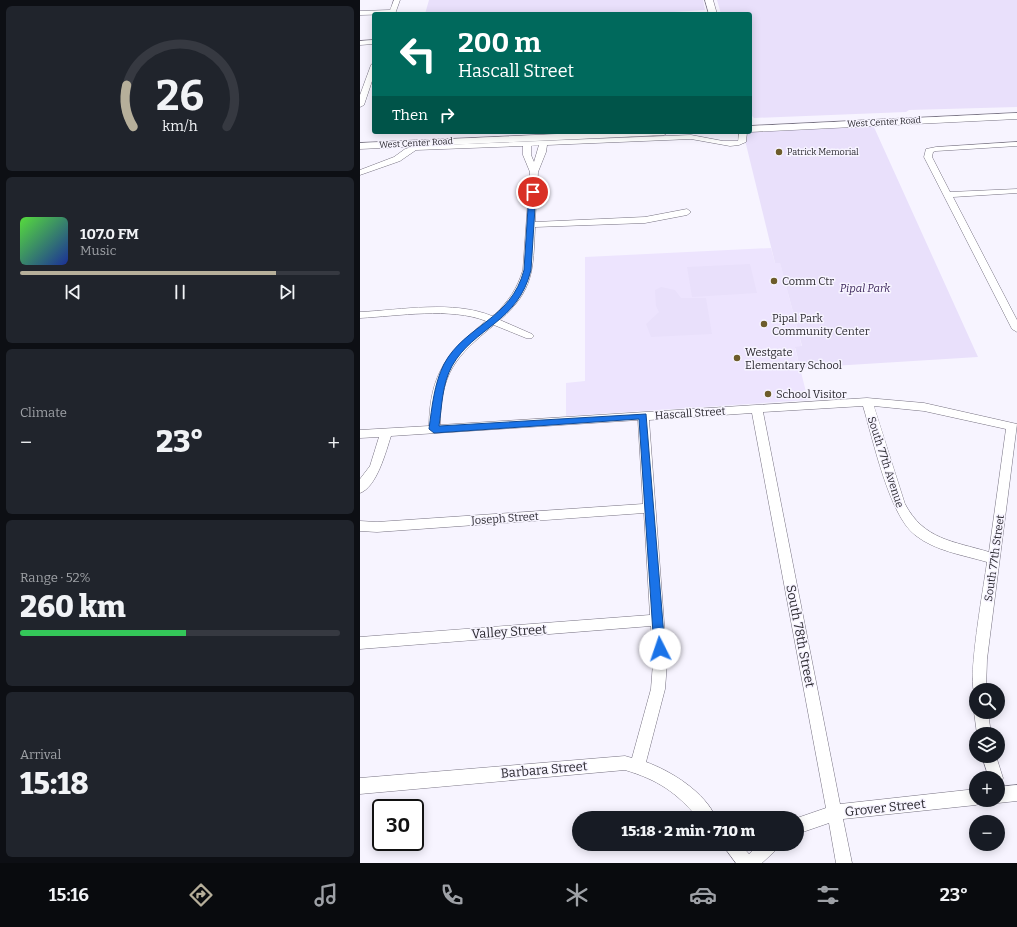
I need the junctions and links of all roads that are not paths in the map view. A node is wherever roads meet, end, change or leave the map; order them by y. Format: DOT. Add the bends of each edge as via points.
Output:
graph roads {
  1 [pos="397,0"];
  2 [pos="709,0"];
  3 [pos="393,12"];
  4 [pos="712,12"];
  5 [pos="360,13"];
  6 [pos="372,13"];
  7 [pos="372,42"];
  8 [pos="360,43"];
  9 [pos="372,70"];
  10 [pos="370,75"];
  11 [pos="360,76"];
  12 [pos="360,105"];
  13 [pos="1017,111"];
  14 [pos="1017,116"];
  15 [pos="752,123"];
  16 [pos="752,128"];
  17 [pos="507,134"];
  18 [pos="621,134"];
  19 [pos="743,135"];
  20 [pos="360,140"];
  21 [pos="543,142"];
  22 [pos="527,143"];
  23 [pos="1017,144"];
  24 [pos="360,146"];
  25 [pos="534,172"];
  26 [pos="360,173"];
  27 [pos="1017,191"];
  28 [pos="947,194"];
  29 [pos="687,212"];
  30 [pos="531,225"];
  31 [pos="360,315"];
  32 [pos="494,322"];
  33 [pos="1017,329"];
  34 [pos="529,336"];
  35 [pos="867,402"];
  36 [pos="757,409"];
  37 [pos="643,416"];
  38 [pos="1015,427"];
  39 [pos="434,429"];
  40 [pos="386,433"];
  41 [pos="360,434"];
  42 [pos="360,488"];
  43 [pos="649,508"];
  44 [pos="360,526"];
  45 [pos="994,558"];
  46 [pos="658,620"];
  47 [pos="360,643"];
  48 [pos="979,683"];
  49 [pos="637,766"];
  50 [pos="360,786"];
  51 [pos="1005,792"];
  52 [pos="1017,793"];
  53 [pos="969,798"];
  54 [pos="702,811"];
  55 [pos="835,813"];
  56 [pos="804,823"];
  57 [pos="736,851"];
  58 [pos="763,851"];
  59 [pos="746,863"];
  60 [pos="751,863"];
  61 [pos="844,863"];
  1 -- 3 [label="street"];
  2 -- 4 [label="main road"];
  5 -- 6 [label="street"];
  7 -- 8 [label="street"];
  9 -- 10 [label="street"];
  10 -- 11 [label="street"];
  10 -- 12 [label="street"];
  13 -- 15 [label="main road, West Center Road"];
  14 -- 16 [label="main road, West Center Road"];
  17 -- 20 [label="main road, West Center Road"];
  18 -- 24 [label="main road, West Center Road"];
  19 -- 21 [label="street" via="742,142 730,145 695,137"];
  21 -- 22 [label="street"];
  21 -- 25 [label="street"];
  22 -- 25 [label="street" via="527,155"];
  22 -- 26 [label="street" via="415,148 394,160"];
  23 -- 28 [label="street" via="931,150 928,157"];
  25 -- 30 [label="street"];
  27 -- 28 [label="street"];
  28 -- 33 [label="street"];
  29 -- 30 [label="street" via="645,220"];
  30 -- 32 [label="street" via="525,282 515,300"];
  31 -- 32 [label="street" via="458,310 475,313"];
  32 -- 34 [label="street"];
  32 -- 39 [label="street" via="464,345 448,364 440,386"];
  35 -- 36 [label="street, Hascall Street"];
  35 -- 38 [label="street, Hascall Street" via="923,406"];
  35 -- 45 [label="street, South 77th Avenue" via="899,504 908,521 937,542"];
  36 -- 37 [label="street, Hascall Street"];
  36 -- 55 [label="street, South 78th Street"];
  37 -- 39 [label="street, Hascall Street"];
  37 -- 43 [label="street"];
  38 -- 45 [label="street, South 77th Street"];
  39 -- 40 [label="street, Hascall Street"];
  40 -- 41 [label="street, Hascall Street"];
  40 -- 42 [label="street" via="376,468"];
  43 -- 44 [label="street, Joseph Street" via="377,527"];
  43 -- 46 [label="street"];
  45 -- 48 [label="street, South 77th Street" via="980,659"];
  46 -- 47 [label="street, Valley Street"];
  46 -- 49 [label="street" via="660,677"];
  49 -- 50 [label="street, Barbara Street" via="612,763"];
  49 -- 54 [label="street, Barbara Street" via="674,782 688,793"];
  51 -- 52 [label="street"];
  53 -- 55 [label="street, Grover Street"];
  55 -- 56 [label="street, Grover Street"];
  55 -- 61 [label="street, South 78th Street"];
  57 -- 59 [label="street"];
  58 -- 60 [label="street"];
}
